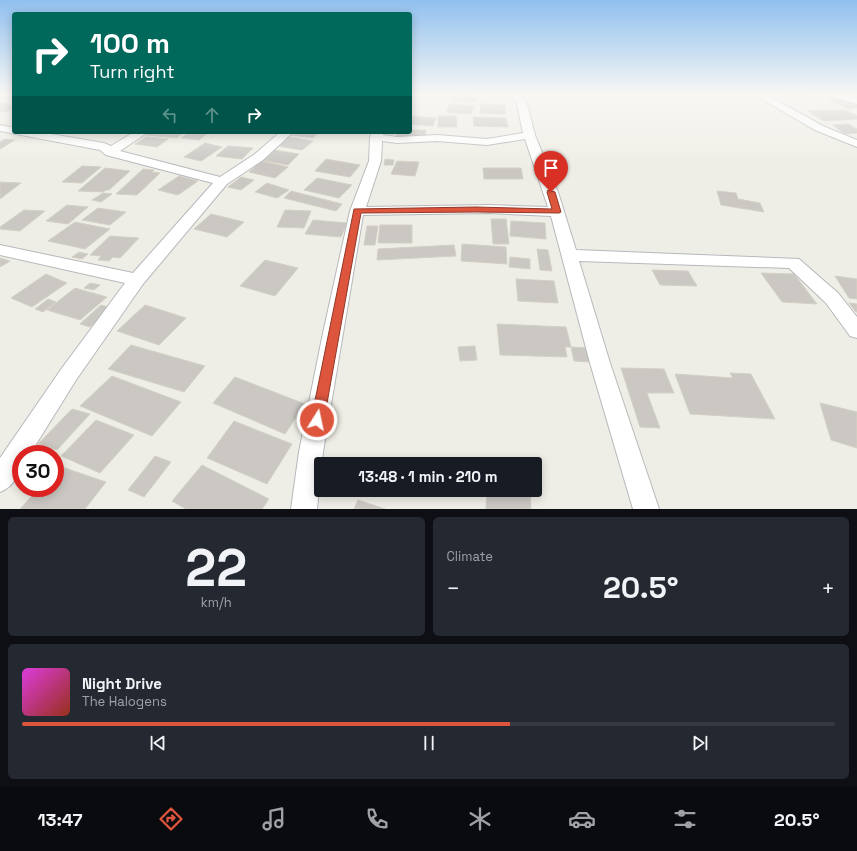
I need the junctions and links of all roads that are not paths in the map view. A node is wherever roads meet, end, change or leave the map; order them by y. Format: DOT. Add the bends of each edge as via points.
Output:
graph roads {
  1 [pos="525,118"];
  2 [pos="801,118"];
  3 [pos="0,128"];
  4 [pos="12,131"];
  5 [pos="33,134"];
  6 [pos="139,134"];
  7 [pos="285,134"];
  8 [pos="377,134"];
  9 [pos="529,135"];
  10 [pos="857,144"];
  11 [pos="110,152"];
  12 [pos="222,180"];
  13 [pos="357,211"];
  14 [pos="557,212"];
  15 [pos="0,250"];
  16 [pos="569,255"];
  17 [pos="137,280"];
  18 [pos="857,331"];
  19 [pos="0,480"];
  20 [pos="304,509"];
  21 [pos="646,509"];
  1 -- 9 [label="street"];
  2 -- 10 [label="street" via="840,139"];
  3 -- 4 [label="street"];
  5 -- 11 [label="street" via="89,143 104,147"];
  6 -- 11 [label="street"];
  7 -- 12 [label="street" via="259,157"];
  8 -- 9 [label="street" via="397,140 437,138 487,142"];
  8 -- 13 [label="street" via="375,161"];
  9 -- 14 [label="street"];
  11 -- 12 [label="street"];
  12 -- 17 [label="street"];
  13 -- 14 [label="street" via="474,209"];
  13 -- 20 [label="street" via="311,452"];
  14 -- 16 [label="street"];
  15 -- 17 [label="street"];
  16 -- 18 [label="street" via="793,263 832,298"];
  16 -- 21 [label="street"];
  17 -- 19 [label="street" via="69,374"];
}
